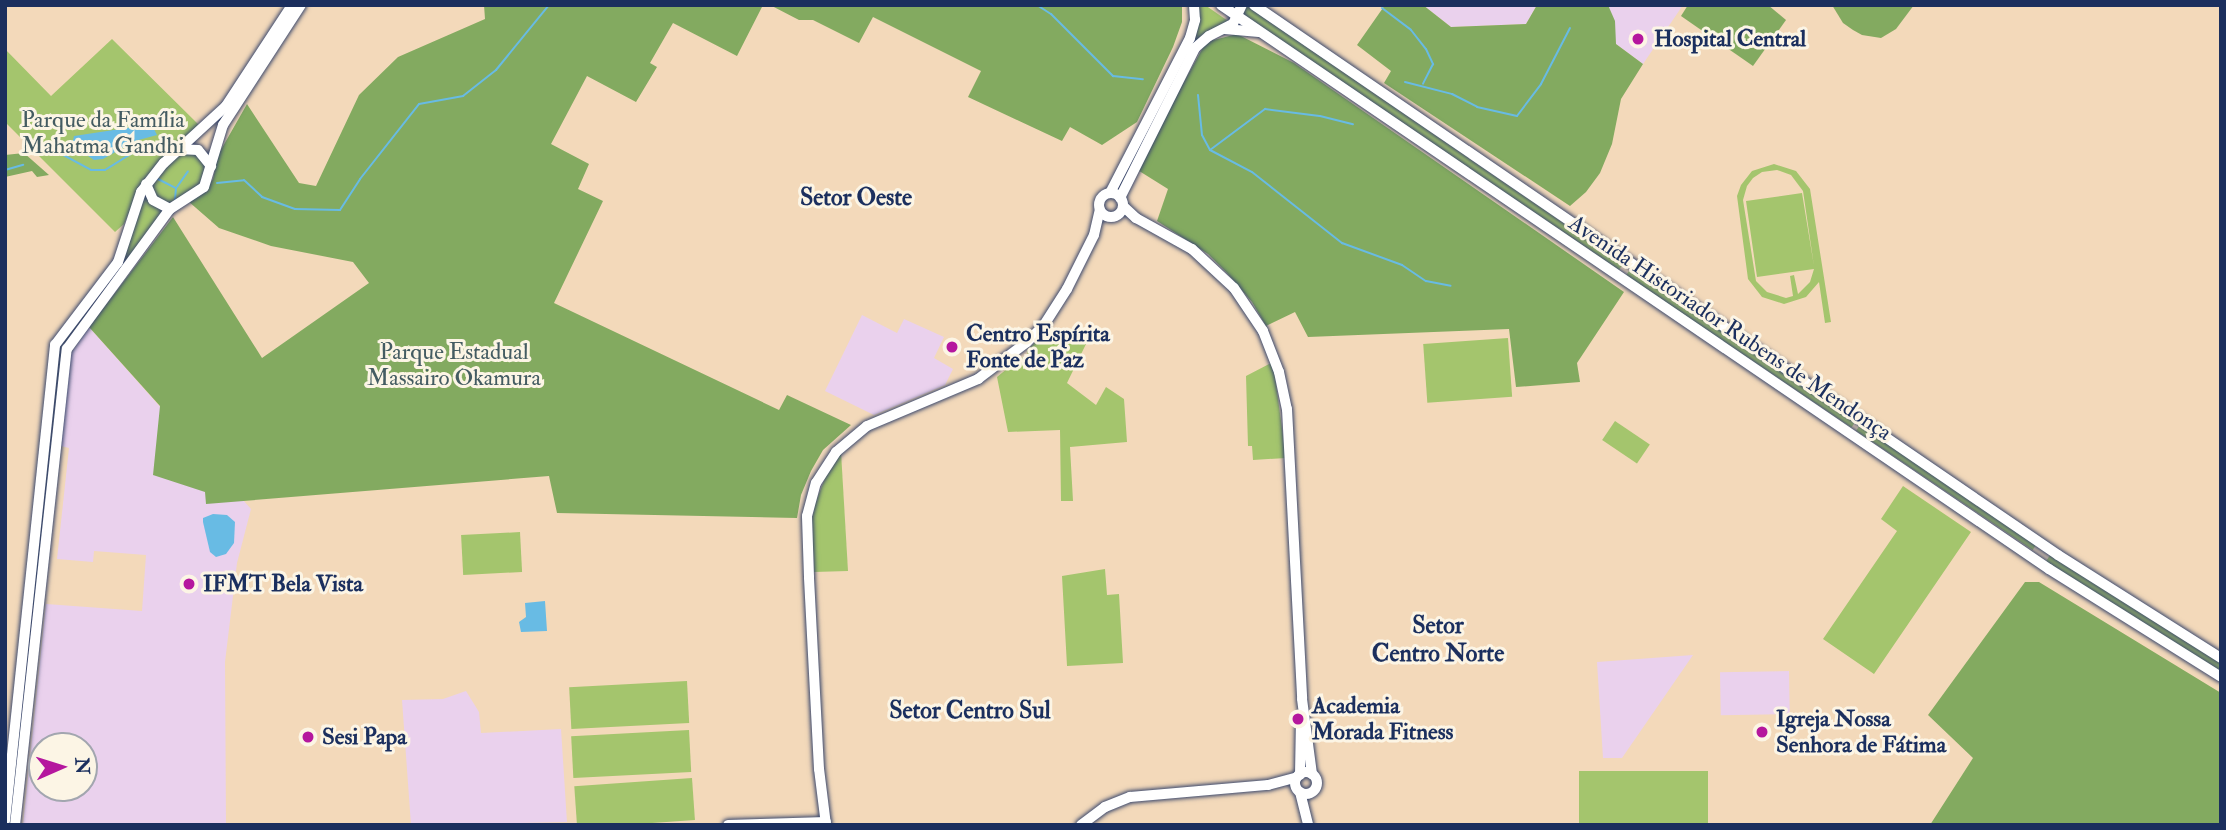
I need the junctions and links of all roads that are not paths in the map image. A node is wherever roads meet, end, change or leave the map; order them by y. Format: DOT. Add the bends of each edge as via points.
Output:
graph roads {
  1 [pos="292,5"];
  2 [pos="301,5"];
  3 [pos="1194,5"];
  4 [pos="1221,5"];
  5 [pos="1242,5"];
  6 [pos="1254,5"];
  7 [pos="1239,17"];
  8 [pos="1225,29"];
  9 [pos="1261,32"];
  10 [pos="1160,107"];
  11 [pos="178,149"];
  12 [pos="211,166"];
  13 [pos="146,184"];
  14 [pos="1117,199"];
  15 [pos="170,209"];
  16 [pos="1100,210"];
  17 [pos="1113,217"];
  18 [pos="1136,218"];
  19 [pos="1094,235"];
  20 [pos="2221,658"];
  21 [pos="2221,677"];
  22 [pos="1302,699"];
  23 [pos="1312,774"];
  24 [pos="1299,776"];
  25 [pos="1268,785"];
  26 [pos="1299,791"];
  27 [pos="1313,792"];
  28 [pos="5,821"];
  29 [pos="1308,822"];
  30 [pos="823,824"];
  31 [pos="15,825"];
  32 [pos="728,825"];
  33 [pos="1081,825"];
  1 -- 11 [label="main road" via="226,106"];
  2 -- 12 [label="main road" via="223,125"];
  3 -- 10 [label="main road" via="1194,30"];
  4 -- 7 [label="main road, Avenida Historiador Rubens de Mendonça"];
  5 -- 7 [label="main road"];
  6 -- 20 [label="main road, Avenida Historiador Rubens de Mendonça" via="2058,555"];
  7 -- 8 [label="main road"];
  7 -- 9 [label="main road, Avenida Historiador Rubens de Mendonça"];
  8 -- 9 [label="main road"];
  8 -- 10 [label="main road" via="1195,48"];
  9 -- 21 [label="main road, Avenida Historiador Rubens de Mendonça" via="2049,569"];
  10 -- 14 [label="main road"];
  11 -- 12 [label="main road" via="198,150"];
  11 -- 13 [label="main road"];
  12 -- 15 [label="main road" via="204,187"];
  13 -- 15 [label="main road" via="153,200"];
  13 -- 28 [label="main road" via="118,262 53,352"];
  14 -- 16 [label="main road" via="1102,198"];
  14 -- 17 [label="main road"];
  14 -- 18 [label="main road"];
  15 -- 31 [label="main road" via="67,349"];
  16 -- 17 [label="main road"];
  16 -- 19 [label="main road"];
  17 -- 18 [label="main road"];
  17 -- 19 [label="main road"];
  18 -- 22 [label="main road" via="1192,249 1234,288 1263,331 1277,365 1287,409"];
  19 -- 30 [label="main road" via="1054,310 1012,355 969,383 867,426 836,452 816,483 807,516"];
  22 -- 23 [label="main road"];
  22 -- 24 [label="main road"];
  23 -- 24 [label="main road"];
  23 -- 27 [label="main road" via="1317,783"];
  24 -- 25 [label="main road"];
  24 -- 26 [label="main road"];
  25 -- 26 [label="main road"];
  25 -- 33 [label="main road" via="1130,797 1105,807"];
  26 -- 27 [label="main road"];
  26 -- 29 [label="main road"];
  27 -- 29 [label="main road"];
  30 -- 32 [label="main road"];
}
